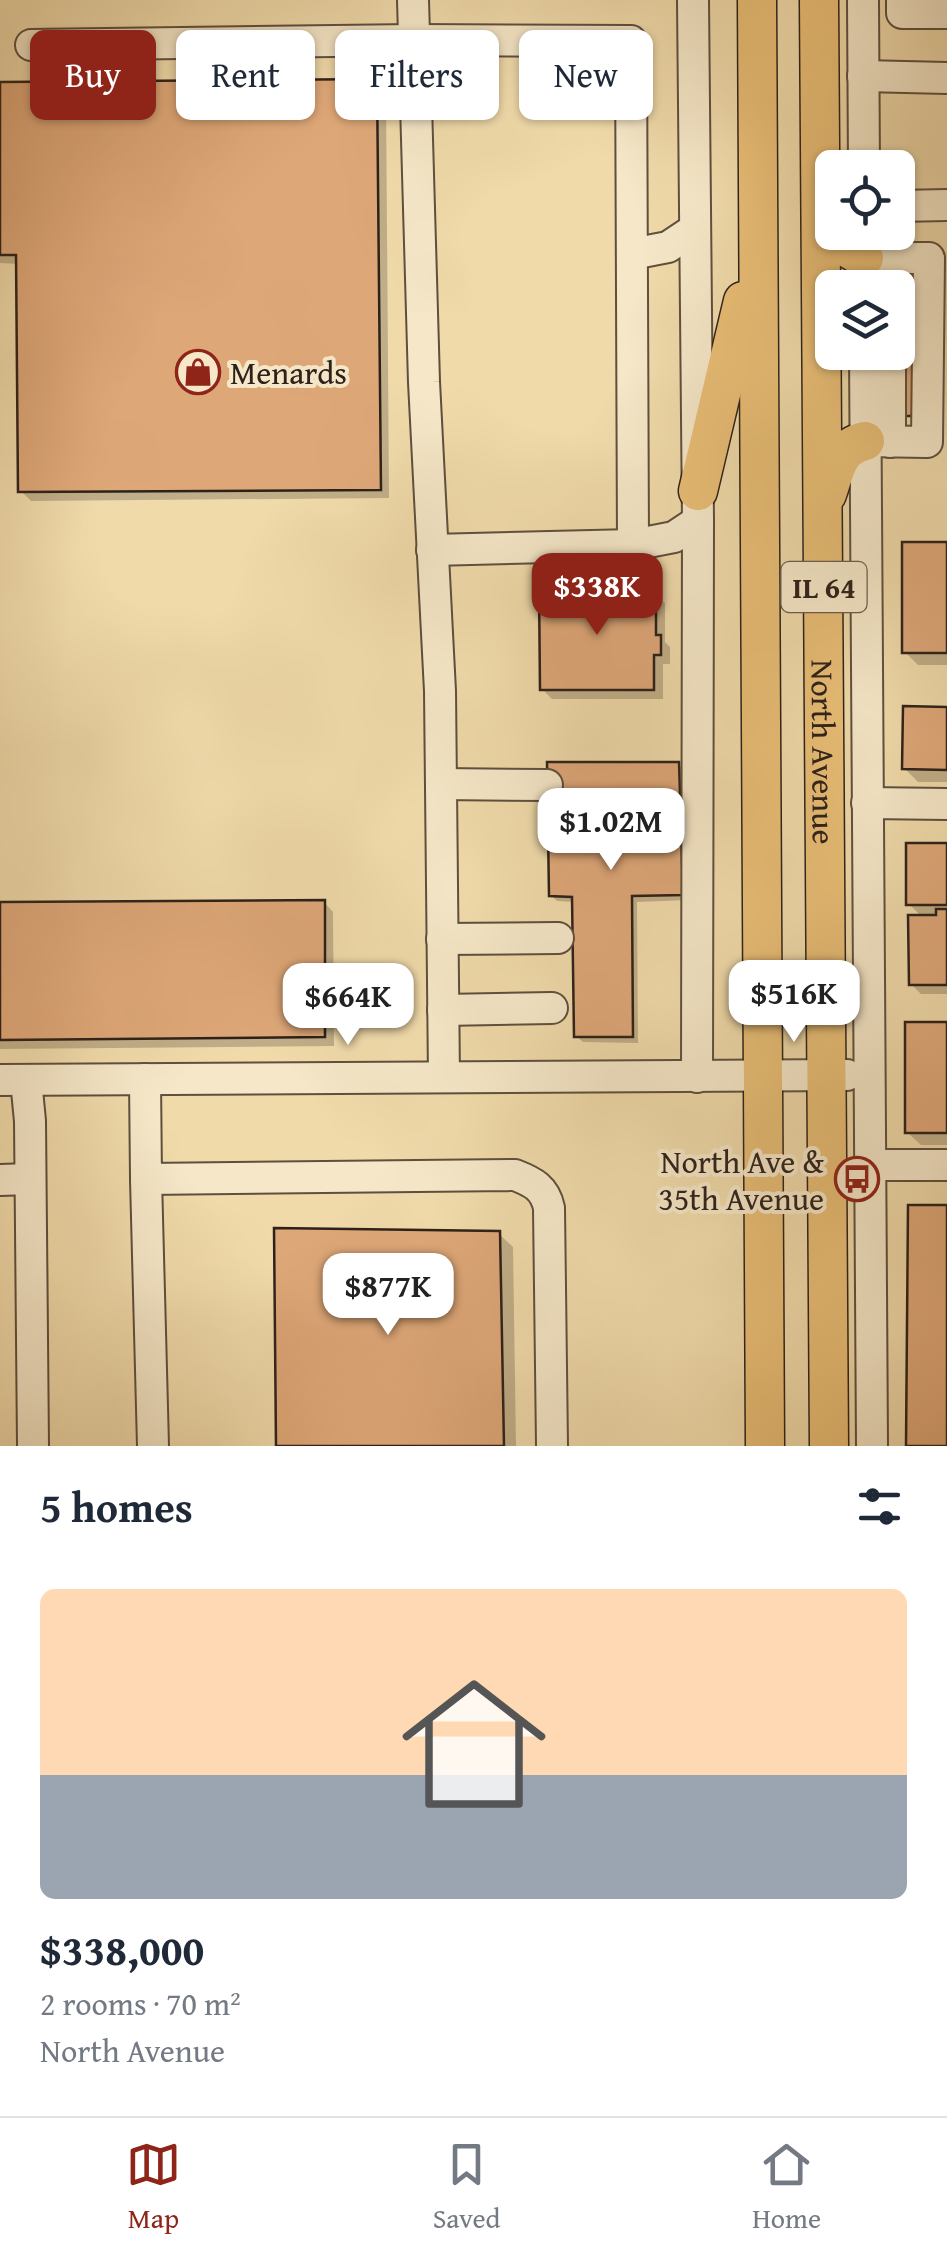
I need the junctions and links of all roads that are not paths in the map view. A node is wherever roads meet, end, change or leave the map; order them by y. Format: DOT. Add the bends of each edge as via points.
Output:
graph roads {
  1 [pos="412,0"];
  2 [pos="693,0"];
  3 [pos="756,0"];
  4 [pos="819,0"];
  5 [pos="863,0"];
  6 [pos="902,6"];
  7 [pos="947,13"];
  8 [pos="414,30"];
  9 [pos="499,40"];
  10 [pos="335,41"];
  11 [pos="156,43"];
  12 [pos="863,76"];
  13 [pos="947,78"];
  14 [pos="416,120"];
  15 [pos="820,150"];
  16 [pos="864,150"];
  17 [pos="947,205"];
  18 [pos="915,206"];
  19 [pos="758,210"];
  20 [pos="695,229"];
  21 [pos="820,250"];
  22 [pos="850,250"];
  23 [pos="632,254"];
  24 [pos="874,265"];
  25 [pos="938,271"];
  26 [pos="868,370"];
  27 [pos="888,370"];
  28 [pos="878,441"];
  29 [pos="937,442"];
  30 [pos="698,506"];
  31 [pos="823,506"];
  32 [pos="633,544"];
  33 [pos="432,550"];
  34 [pos="441,784"];
  35 [pos="547,785"];
  36 [pos="867,804"];
  37 [pos="947,804"];
  38 [pos="558,938"];
  39 [pos="442,939"];
  40 [pos="552,1008"];
  41 [pos="443,1010"];
  42 [pos="826,1075"];
  43 [pos="868,1075"];
  44 [pos="762,1076"];
  45 [pos="444,1077"];
  46 [pos="697,1077"];
  47 [pos="146,1079"];
  48 [pos="13,1080"];
  49 [pos="869,1165"];
  50 [pos="947,1165"];
  51 [pos="146,1178"];
  52 [pos="15,1180"];
  53 [pos="33,1446"];
  54 [pos="153,1446"];
  55 [pos="552,1446"];
  56 [pos="766,1446"];
  57 [pos="829,1446"];
  58 [pos="872,1446"];
  1 -- 8 [label="street"];
  2 -- 20 [label="street"];
  3 -- 19 [label="main road, North Avenue / IL 64"];
  4 -- 15 [label="main road, North Avenue / IL 64"];
  5 -- 12 [label="street"];
  6 -- 7 [label="street"];
  9 -- 23 [label="street" via="631,41"];
  10 -- 11 [label="street"];
  12 -- 13 [label="street"];
  12 -- 16 [label="street"];
  14 -- 33 [label="street"];
  17 -- 18 [label="street"];
  19 -- 30 [label="main road"];
  19 -- 44 [label="main road, North Avenue / IL 64"];
  20 -- 23 [label="street" via="668,247"];
  20 -- 30 [label="street"];
  21 -- 31 [label="main road, North Avenue / IL 64"];
  22 -- 24 [label="main road"];
  23 -- 32 [label="street"];
  24 -- 25 [label="street"];
  25 -- 29 [label="street"];
  26 -- 28 [label="street, North Avenue"];
  27 -- 28 [label="street"];
  28 -- 29 [label="street"];
  28 -- 31 [label="main road" via="852,444 841,454"];
  28 -- 36 [label="street, North Avenue"];
  30 -- 32 [label="street" via="674,537"];
  30 -- 46 [label="street"];
  31 -- 42 [label="main road, North Avenue / IL 64"];
  32 -- 33 [label="street"];
  33 -- 34 [label="street"];
  34 -- 35 [label="street"];
  34 -- 39 [label="street"];
  36 -- 37 [label="street"];
  36 -- 43 [label="street, North Avenue"];
  38 -- 39 [label="street"];
  39 -- 41 [label="street"];
  40 -- 41 [label="street"];
  41 -- 45 [label="street"];
  42 -- 43 [label="street"];
  42 -- 44 [label="street"];
  42 -- 57 [label="main road, North Avenue / IL 64"];
  43 -- 49 [label="street, North Avenue"];
  44 -- 46 [label="street"];
  44 -- 56 [label="main road, North Avenue / IL 64"];
  45 -- 46 [label="street"];
  45 -- 47 [label="street"];
  47 -- 48 [label="street"];
  47 -- 51 [label="street"];
  48 -- 52 [label="street" via="30,1121"];
  49 -- 50 [label="street"];
  49 -- 58 [label="street, North Avenue"];
  51 -- 54 [label="street"];
  51 -- 55 [label="street" via="515,1175 535,1183 549,1208"];
  52 -- 53 [label="street"];
}
